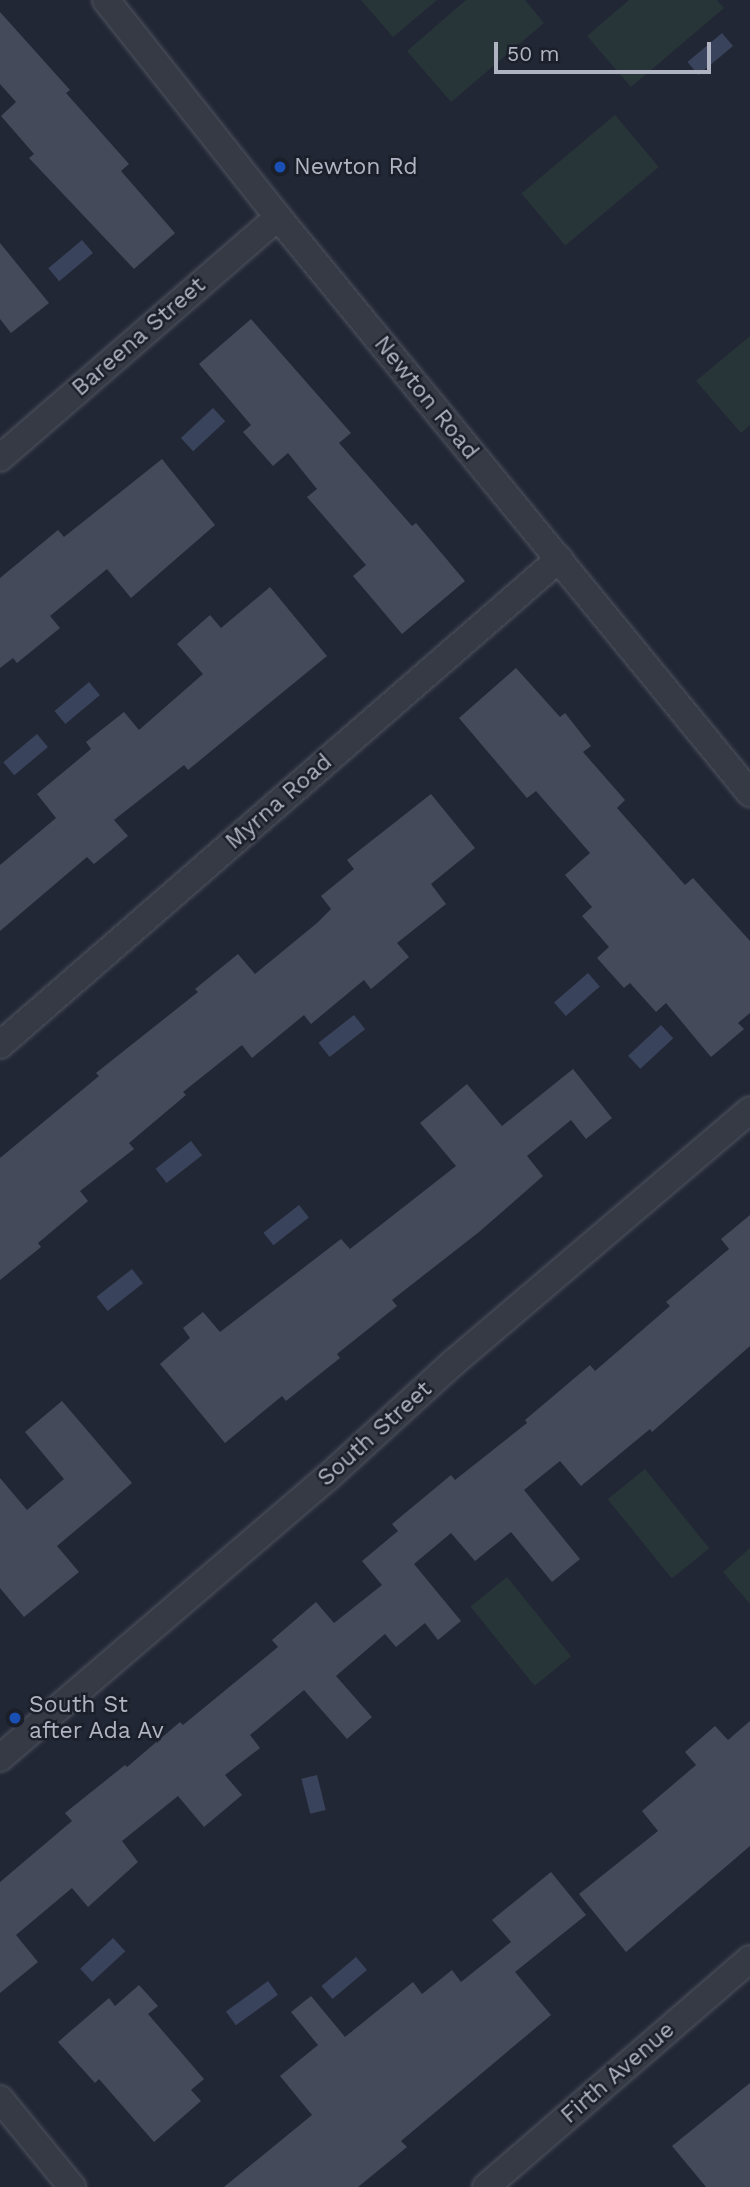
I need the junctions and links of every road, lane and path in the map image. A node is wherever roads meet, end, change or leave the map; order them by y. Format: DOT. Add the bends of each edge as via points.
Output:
graph roads {
  1 [pos="106,0"];
  2 [pos="278,216"];
  3 [pos="0,458"];
  4 [pos="559,559"];
  5 [pos="750,793"];
  6 [pos="0,1045"];
  7 [pos="750,1110"];
  8 [pos="0,1758"];
  9 [pos="750,1959"];
  10 [pos="0,2099"];
  11 [pos="72,2187"];
  12 [pos="486,2187"];
  1 -- 2 [label="street, Newton Road"];
  2 -- 3 [label="street, Bareena Street"];
  2 -- 4 [label="street, Newton Road"];
  4 -- 5 [label="street, Newton Road"];
  4 -- 6 [label="street, Myrna Road"];
  7 -- 8 [label="street, South Street"];
  9 -- 12 [label="street, Firth Avenue"];
  10 -- 11 [label="street"];
}
